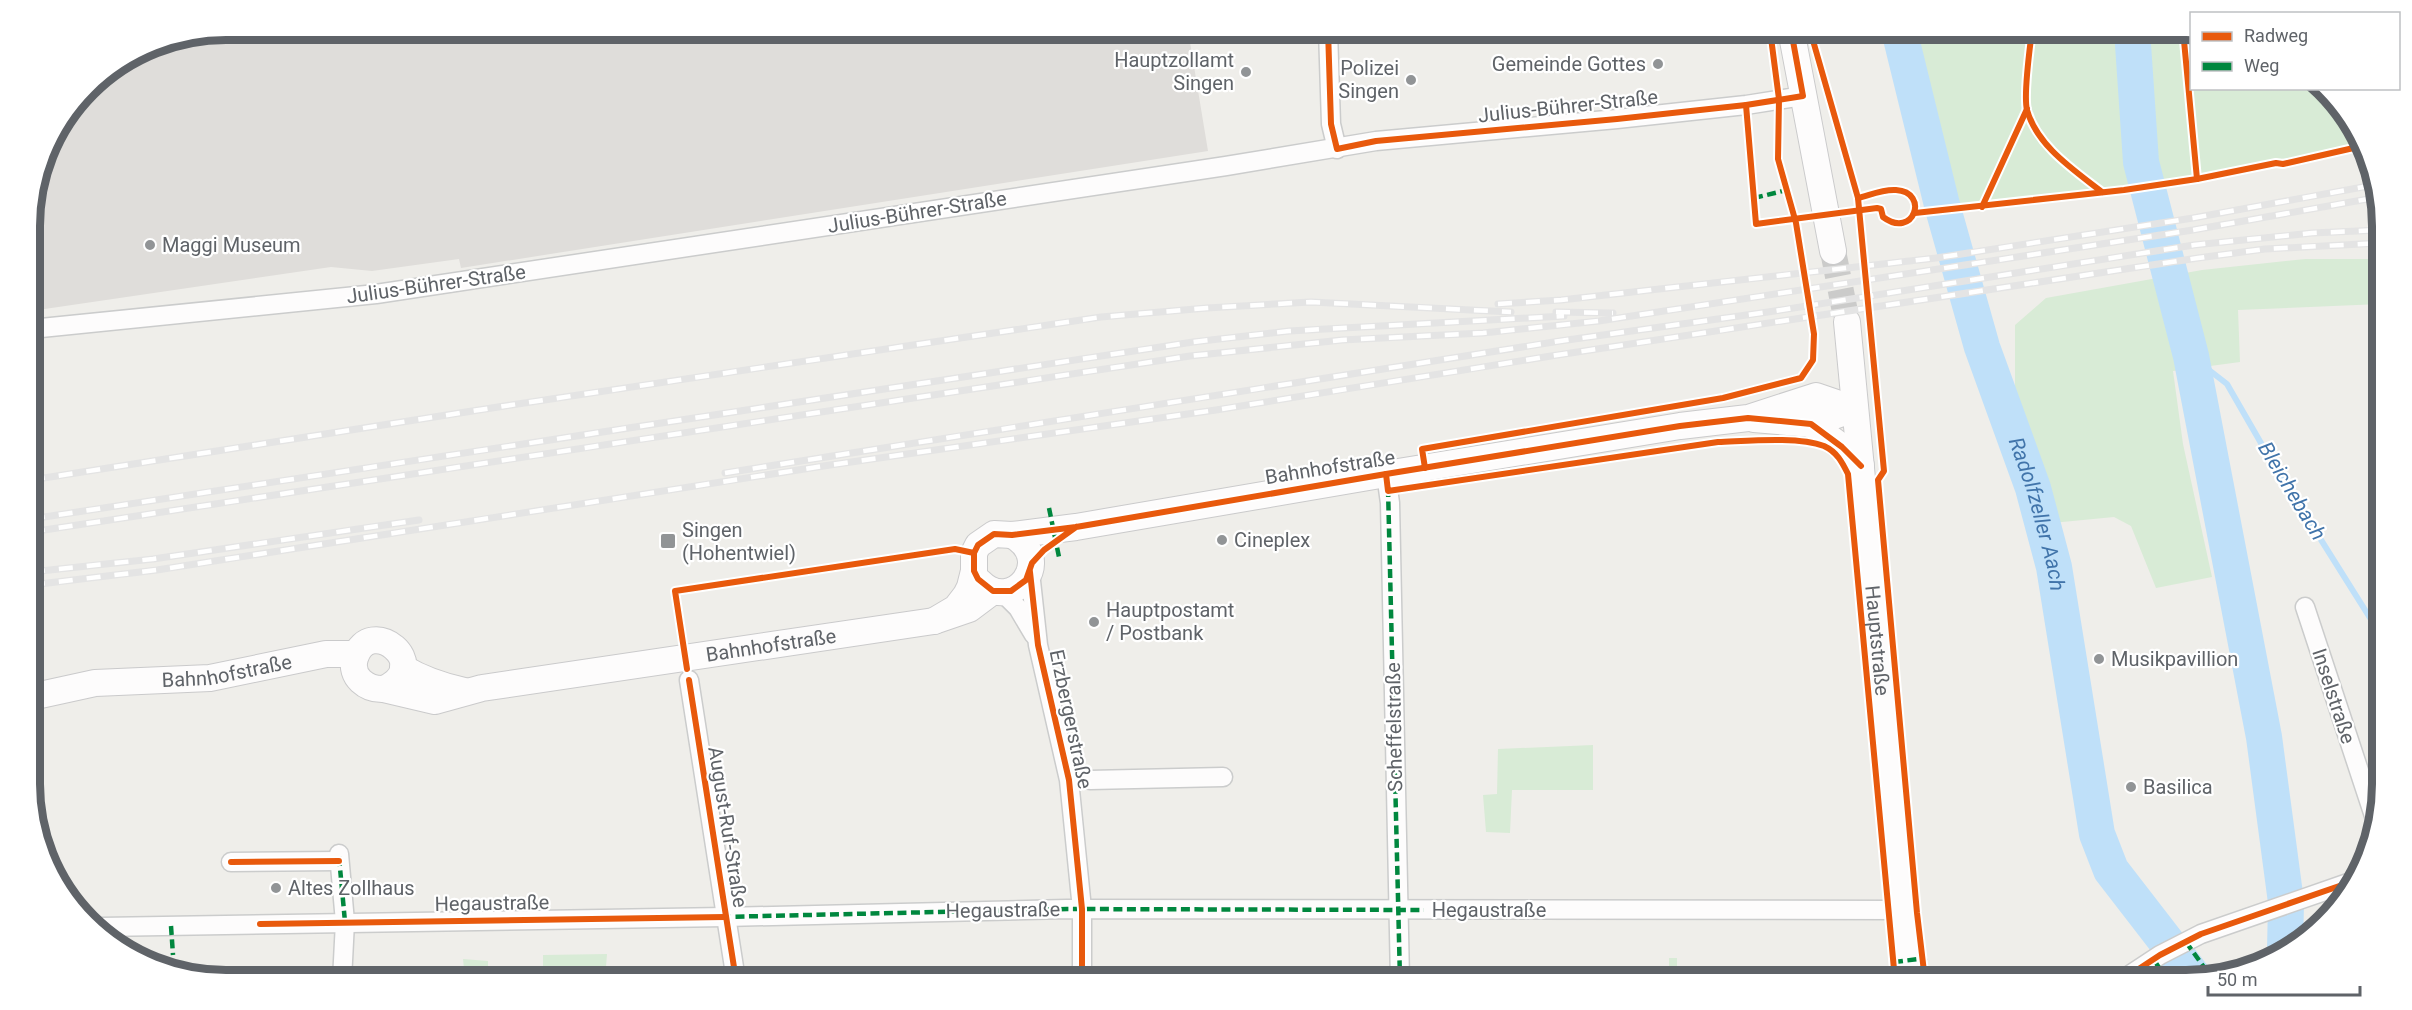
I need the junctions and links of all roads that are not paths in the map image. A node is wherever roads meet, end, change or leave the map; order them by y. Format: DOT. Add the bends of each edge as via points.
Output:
graph roads {
  1 [pos="1328,41"];
  2 [pos="1793,41"];
  3 [pos="1803,96"];
  4 [pos="1337,149"];
  5 [pos="1833,251"];
  6 [pos="1847,322"];
  7 [pos="41,328"];
  8 [pos="1850,356"];
  9 [pos="1816,396"];
  10 [pos="1854,408"];
  11 [pos="1748,418"];
  12 [pos="1811,424"];
  13 [pos="1861,466"];
  14 [pos="1386,474"];
  15 [pos="1076,527"];
  16 [pos="1012,535"];
  17 [pos="1031,568"];
  18 [pos="974,571"];
  19 [pos="997,592"];
  20 [pos="2305,607"];
  21 [pos="934,621"];
  22 [pos="1038,645"];
  23 [pos="357,654"];
  24 [pos="403,668"];
  25 [pos="40,679"];
  26 [pos="688,680"];
  27 [pos="95,683"];
  28 [pos="384,689"];
  29 [pos="467,692"];
  30 [pos="40,695"];
  31 [pos="1223,777"];
  32 [pos="1090,780"];
  33 [pos="2370,805"];
  34 [pos="231,862"];
  35 [pos="2341,885"];
  36 [pos="1082,909"];
  37 [pos="1399,910"];
  38 [pos="1904,910"];
  39 [pos="725,917"];
  40 [pos="345,922"];
  41 [pos="108,927"];
  42 [pos="1400,969"];
  43 [pos="1909,969"];
  44 [pos="2139,969"];
  45 [pos="343,970"];
  46 [pos="734,970"];
  47 [pos="1082,970"];
  1 -- 4 [label="street" via="1331,124"];
  2 -- 3 [label="street"];
  3 -- 4 [label="street, Julius-Bührer-Straße" via="1376,141"];
  3 -- 5 [label="street"];
  4 -- 7 [label="street, Julius-Bührer-Straße" via="376,294"];
  6 -- 8 [label="street, Hauptstraße"];
  8 -- 9 [label="street"];
  8 -- 10 [label="street, Hauptstraße"];
  9 -- 10 [label="street"];
  9 -- 11 [label="street, Bahnhofstraße"];
  10 -- 12 [label="street, Bahnhofstraße"];
  10 -- 13 [label="street, Hauptstraße"];
  11 -- 12 [label="street, Bahnhofstraße"];
  11 -- 14 [label="street, Bahnhofstraße"];
  12 -- 13 [label="street"];
  13 -- 38 [label="street, Hauptstraße"];
  14 -- 15 [label="street, Bahnhofstraße"];
  14 -- 37 [label="street, Scheffelstraße" via="1390,503"];
  15 -- 16 [label="street, Bahnhofstraße"];
  15 -- 17 [label="street, Bahnhofstraße" via="1056,540"];
  16 -- 17 [label="street" via="1027,546"];
  16 -- 18 [label="street, Bahnhofstraße" via="993,534 985,538 974,554"];
  17 -- 19 [label="street, Bahnhofstraße" via="1020,586"];
  17 -- 22 [label="street, Erzbergerstraße"];
  18 -- 19 [label="street" via="978,579"];
  18 -- 21 [label="street, Bahnhofstraße" via="970,587 956,608"];
  19 -- 21 [label="street, Bahnhofstraße" via="969,609"];
  19 -- 22 [label="street, Erzbergerstraße" via="1018,608"];
  20 -- 33 [label="street, Inselstraße"];
  21 -- 29 [label="street, Bahnhofstraße"];
  22 -- 36 [label="street, Erzbergerstraße" via="1069,780"];
  23 -- 24 [label="street, Bahnhofstraße" via="367,643 382,640 401,653"];
  23 -- 27 [label="street, Bahnhofstraße" via="326,654 210,678"];
  23 -- 28 [label="street, Bahnhofstraße" via="355,669 362,683"];
  24 -- 28 [label="street" via="397,681"];
  24 -- 29 [label="street, Bahnhofstraße" via="441,687"];
  25 -- 27 [label="street, Bahnhofstraße"];
  26 -- 39 [label="street, August-Ruf-Straße"];
  27 -- 30 [label="street, Bahnhofstraße"];
  28 -- 29 [label="street, Bahnhofstraße" via="435,701"];
  31 -- 32 [label="street"];
  34 -- 40 [label="street" via="339,857"];
  35 -- 44 [label="street" via="2201,934"];
  36 -- 37 [label="street, Hegaustraße"];
  36 -- 39 [label="street, Hegaustraße"];
  36 -- 47 [label="street, Erzbergerstraße"];
  37 -- 38 [label="street, Hegaustraße"];
  37 -- 42 [label="street, Scheffelstraße"];
  38 -- 43 [label="street, Hauptstraße"];
  39 -- 40 [label="street, Hegaustraße"];
  39 -- 46 [label="street, August-Ruf-Straße"];
  40 -- 41 [label="street, Hegaustraße"];
  40 -- 45 [label="street"];
}
